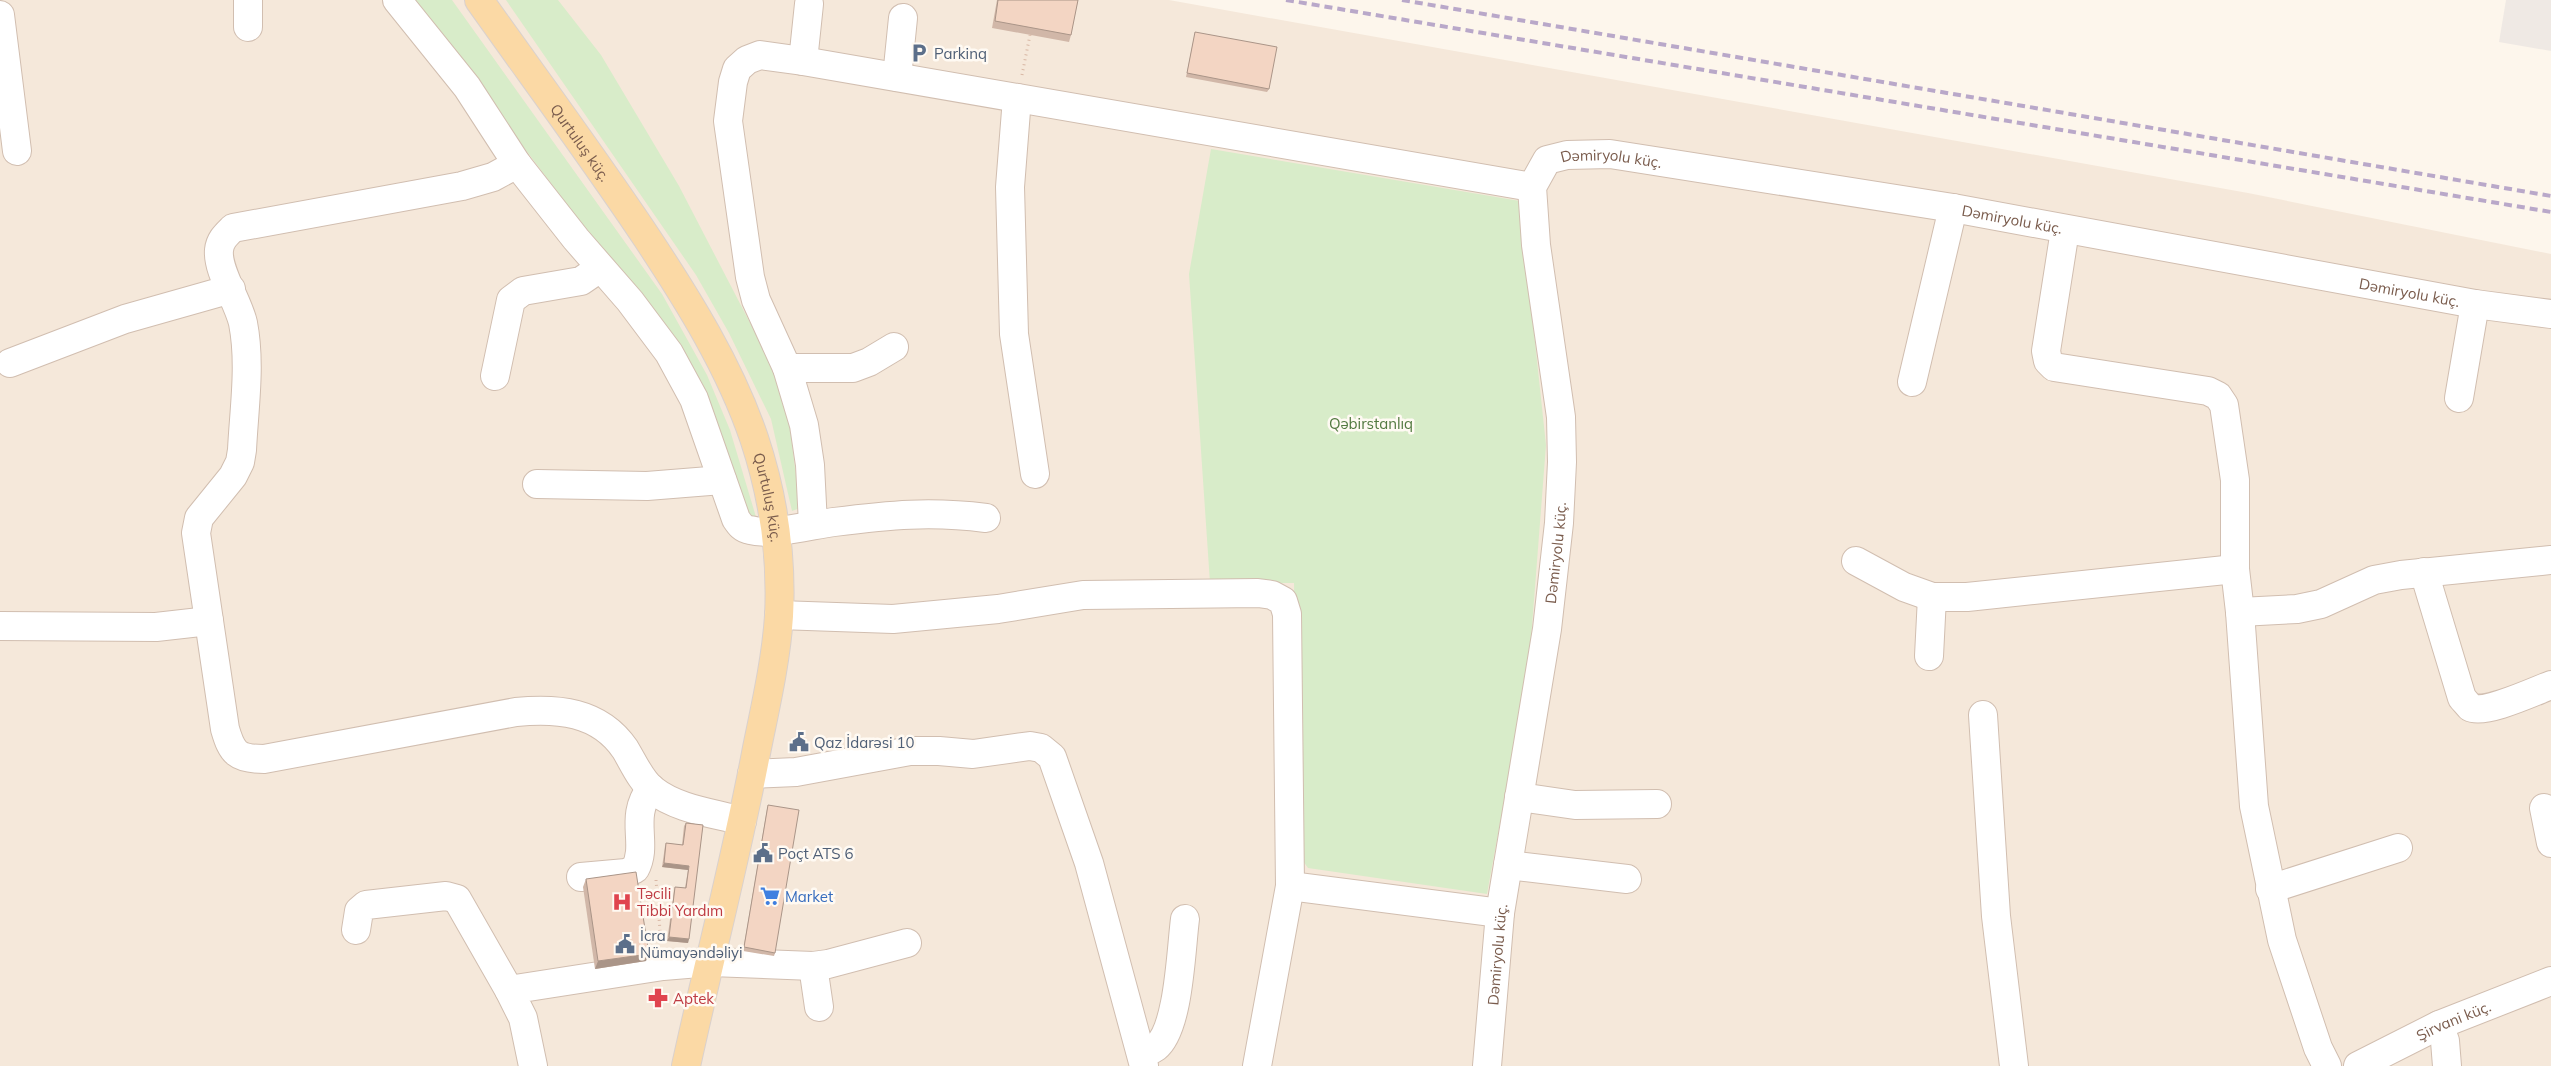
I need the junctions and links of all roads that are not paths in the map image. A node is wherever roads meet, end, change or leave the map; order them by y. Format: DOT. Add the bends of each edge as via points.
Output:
graph roads {
  1 [pos="248,0"];
  2 [pos="397,0"];
  3 [pos="479,0"];
  4 [pos="809,4"];
  5 [pos="0,15"];
  6 [pos="903,18"];
  7 [pos="248,27"];
  8 [pos="803,60"];
  9 [pos="897,77"];
  10 [pos="1017,98"];
  11 [pos="17,151"];
  12 [pos="518,164"];
  13 [pos="1532,187"];
  14 [pos="1953,208"];
  15 [pos="2065,230"];
  16 [pos="600,268"];
  17 [pos="231,289"];
  18 [pos="2475,304"];
  19 [pos="2551,314"];
  20 [pos="894,347"];
  21 [pos="10,363"];
  22 [pos="787,368"];
  23 [pos="495,376"];
  24 [pos="1912,382"];
  25 [pos="2459,398"];
  26 [pos="1035,474"];
  27 [pos="722,480"];
  28 [pos="537,484"];
  29 [pos="986,518"];
  30 [pos="813,524"];
  31 [pos="776,530"];
  32 [pos="2551,560"];
  33 [pos="1856,561"];
  34 [pos="2235,569"];
  35 [pos="2424,572"];
  36 [pos="1932,597"];
  37 [pos="2240,612"];
  38 [pos="779,615"];
  39 [pos="209,621"];
  40 [pos="0,626"];
  41 [pos="1929,656"];
  42 [pos="2551,685"];
  43 [pos="1983,715"];
  44 [pos="752,774"];
  45 [pos="651,788"];
  46 [pos="1519,797"];
  47 [pos="1658,804"];
  48 [pos="2544,808"];
  49 [pos="742,821"];
  50 [pos="2551,844"];
  51 [pos="2398,848"];
  52 [pos="1508,864"];
  53 [pos="581,877"];
  54 [pos="1627,878"];
  55 [pos="1290,886"];
  56 [pos="2270,889"];
  57 [pos="1500,913"];
  58 [pos="1184,919"];
  59 [pos="356,930"];
  60 [pos="907,944"];
  61 [pos="711,962"];
  62 [pos="813,966"];
  63 [pos="2551,980"];
  64 [pos="509,990"];
  65 [pos="819,1006"];
  66 [pos="2439,1025"];
  67 [pos="1143,1060"];
  68 [pos="532,1066"];
  69 [pos="686,1066"];
  70 [pos="1256,1066"];
  71 [pos="1486,1066"];
  72 [pos="2014,1066"];
  73 [pos="2327,1066"];
  74 [pos="2358,1066"];
  75 [pos="2447,1066"];
  1 -- 7 [label="street"];
  2 -- 12 [label="street" via="467,86"];
  3 -- 31 [label="main road, Qurtuluş küç." via="618,194 697,319 754,438"];
  4 -- 8 [label="street"];
  5 -- 11 [label="street"];
  6 -- 9 [label="street"];
  8 -- 9 [label="street"];
  8 -- 22 [label="street" via="760,55 747,60 737,69 733,82 728,122 750,277 756,300"];
  9 -- 10 [label="street"];
  10 -- 13 [label="street"];
  10 -- 26 [label="street" via="1010,187 1014,334"];
  12 -- 16 [label="street"];
  12 -- 17 [label="street" via="493,177 462,186 233,228 221,240 219,251"];
  13 -- 14 [label="street, Dəmiryolu küç." via="1547,160 1566,155 1610,154"];
  13 -- 46 [label="street, Dəmiryolu küç." via="1536,245 1561,416 1562,462 1547,629"];
  14 -- 15 [label="street, Dəmiryolu küç."];
  14 -- 24 [label="street"];
  15 -- 18 [label="street, Dəmiryolu küç."];
  15 -- 34 [label="street" via="2046,351 2048,360 2054,366 2208,391 2218,396 2224,405 2235,480"];
  16 -- 23 [label="street" via="581,281 523,291 511,300"];
  16 -- 27 [label="street" via="669,353 694,399"];
  17 -- 21 [label="street" via="125,319"];
  17 -- 39 [label="street" via="243,323 245,343 242,450 233,476 199,518 196,534"];
  18 -- 19 [label="street, Dəmiryolu küç."];
  18 -- 25 [label="street"];
  20 -- 22 [label="street" via="853,368"];
  22 -- 30 [label="street" via="804,425"];
  27 -- 28 [label="street" via="647,486"];
  27 -- 31 [label="street" via="741,527 751,531"];
  29 -- 30 [label="street" via="943,513 904,514"];
  30 -- 31 [label="street"];
  31 -- 38 [label="main road, Qurtuluş küç."];
  32 -- 35 [label="street"];
  33 -- 36 [label="street" via="1904,587"];
  34 -- 36 [label="street" via="1967,597"];
  34 -- 37 [label="street"];
  35 -- 37 [label="street" via="2374,580 2321,604 2297,609"];
  35 -- 42 [label="street" via="2462,698 2471,707 2493,706"];
  36 -- 41 [label="street"];
  37 -- 56 [label="street" via="2254,806"];
  38 -- 44 [label="main road, Qurtuluş küç."];
  38 -- 55 [label="street" via="928,617 1112,593 1272,595 1283,600 1287,614"];
  39 -- 40 [label="street" via="156,627"];
  39 -- 45 [label="street" via="225,728 236,754 248,759 264,759 543,709 568,711 606,729 621,744"];
  43 -- 72 [label="street" via="1996,916"];
  44 -- 49 [label="main road, Qurtuluş küç."];
  44 -- 67 [label="street" via="796,772 910,751 973,754 1030,746 1041,748 1052,757 1089,863"];
  45 -- 49 [label="street" via="667,800"];
  45 -- 53 [label="street" via="642,800 639,814 639,861 635,869 626,873"];
  46 -- 47 [label="street" via="1575,805"];
  46 -- 52 [label="street, Dəmiryolu küç."];
  48 -- 50 [label="street"];
  49 -- 61 [label="main road, Qurtuluş küç."];
  51 -- 56 [label="street"];
  52 -- 54 [label="street"];
  52 -- 57 [label="street, Dəmiryolu küç."];
  55 -- 57 [label="street"];
  55 -- 70 [label="street"];
  56 -- 73 [label="street" via="2282,940"];
  57 -- 71 [label="street, Dəmiryolu küç."];
  58 -- 67 [label="street" via="1174,1007 1168,1029"];
  59 -- 64 [label="street" via="359,911 366,905 446,896 457,899"];
  60 -- 62 [label="street"];
  61 -- 62 [label="street"];
  61 -- 64 [label="street" via="663,966"];
  61 -- 69 [label="main road, Qurtuluş küç."];
  62 -- 65 [label="street"];
  63 -- 66 [label="street, Şirvani küç."];
  64 -- 68 [label="street" via="523,1018"];
  66 -- 74 [label="street, Şirvani küç."];
  66 -- 75 [label="street" via="2445,1041"];
}
